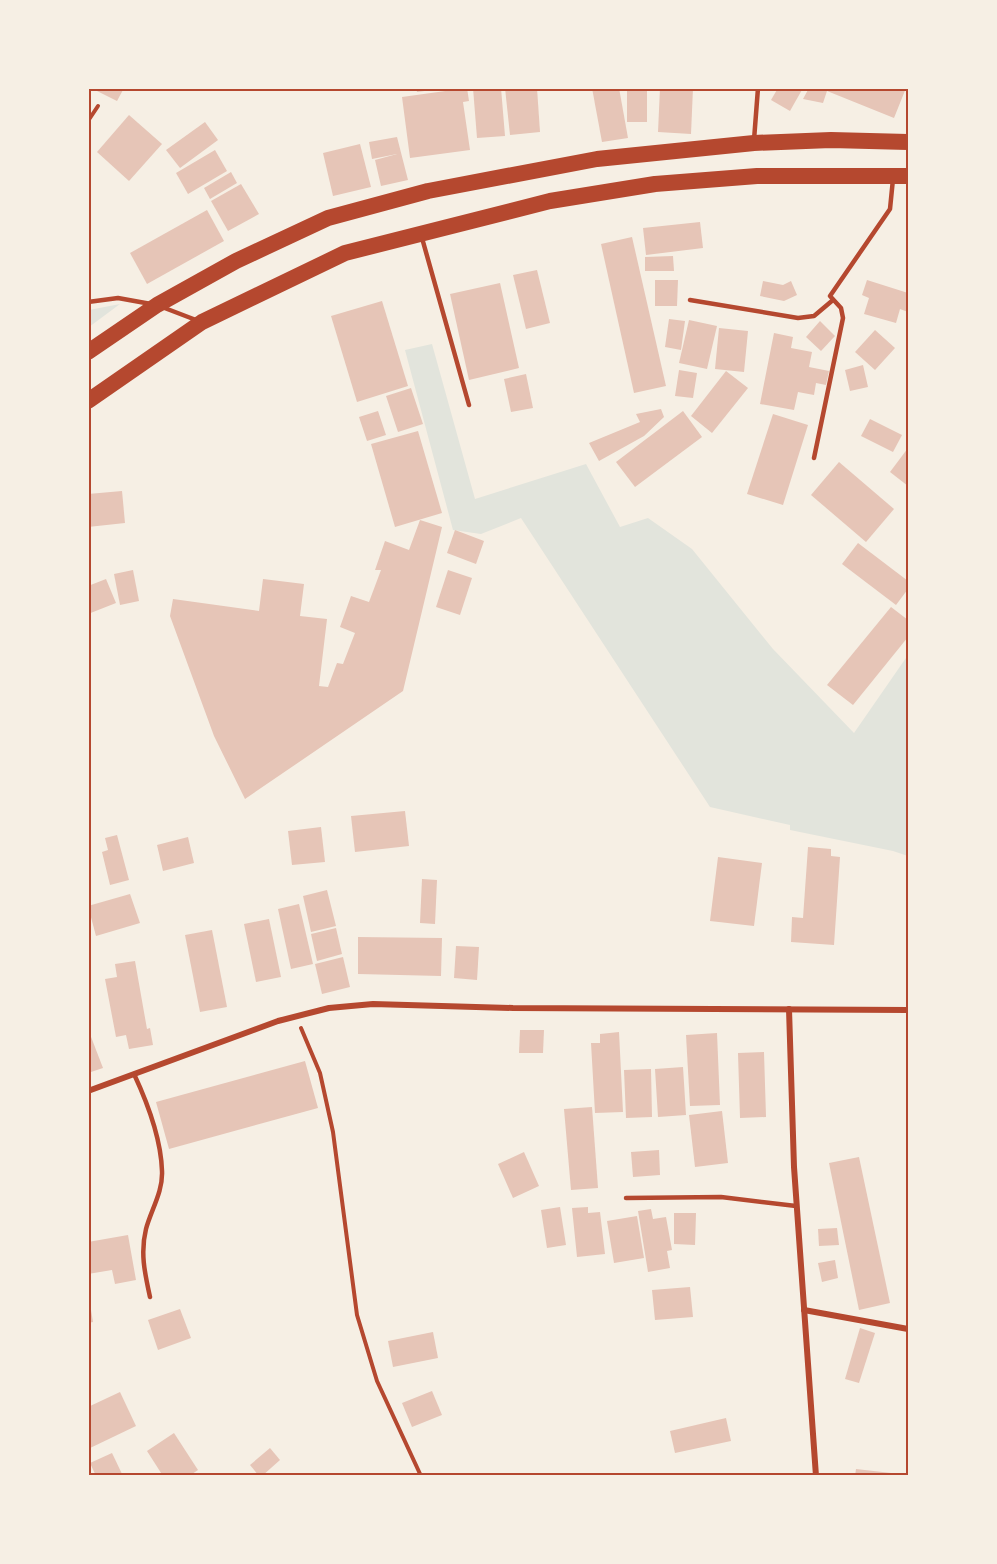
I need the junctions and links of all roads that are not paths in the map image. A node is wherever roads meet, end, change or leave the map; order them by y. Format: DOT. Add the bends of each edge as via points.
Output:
graph roads {
  1 [pos="758,88"];
  2 [pos="909,142"];
  3 [pos="754,143"];
  4 [pos="901,176"];
  5 [pos="421,234"];
  6 [pos="690,300"];
  7 [pos="833,300"];
  8 [pos="88,302"];
  9 [pos="157,305"];
  10 [pos="202,322"];
  11 [pos="88,352"];
  12 [pos="88,401"];
  13 [pos="469,405"];
  14 [pos="814,458"];
  15 [pos="789,1010"];
  16 [pos="909,1010"];
  17 [pos="134,1074"];
  18 [pos="88,1091"];
  19 [pos="626,1198"];
  20 [pos="796,1206"];
  21 [pos="150,1297"];
  22 [pos="804,1310"];
  23 [pos="909,1329"];
  24 [pos="816,1476"];
  1 -- 3 [label="lane"];
  2 -- 3 [label="highway"];
  3 -- 9 [label="highway" via="597,159 417,194 328,218 236,261"];
  4 -- 5 [label="highway" via="757,176 655,184 550,201"];
  4 -- 7 [label="lane" via="890,209 832,293"];
  5 -- 10 [label="highway" via="345,253"];
  5 -- 13 [label="lane"];
  6 -- 7 [label="lane" via="798,318 814,316"];
  7 -- 14 [label="lane" via="843,318"];
  8 -- 9 [label="lane" via="118,298"];
  9 -- 10 [label="lane"];
  9 -- 11 [label="highway"];
  10 -- 12 [label="highway"];
  15 -- 16 [label="street"];
  15 -- 17 [label="street" via="373,1004 329,1008 278,1021"];
  15 -- 20 [label="street"];
  17 -- 18 [label="street"];
  17 -- 21 [label="lane" via="148,1105 163,1172 158,1199 146,1228 142,1257"];
  19 -- 20 [label="lane" via="721,1197"];
  20 -- 22 [label="street"];
  22 -- 23 [label="street"];
  22 -- 24 [label="street"];
}
